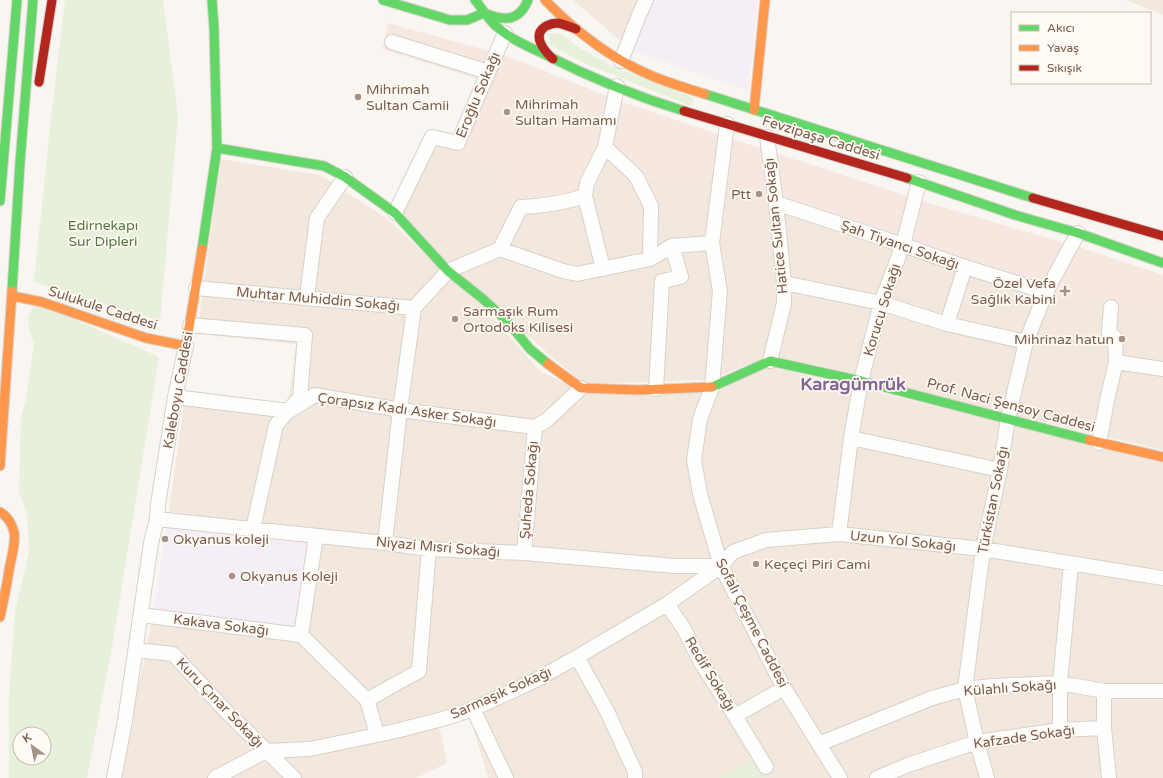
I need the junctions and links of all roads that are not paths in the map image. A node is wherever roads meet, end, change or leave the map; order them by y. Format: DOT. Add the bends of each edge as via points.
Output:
graph roads {
  1 [pos="17,0"];
  2 [pos="33,0"];
  3 [pos="52,0"];
  4 [pos="212,0"];
  5 [pos="383,0"];
  6 [pos="474,0"];
  7 [pos="528,0"];
  8 [pos="545,0"];
  9 [pos="646,0"];
  10 [pos="765,0"];
  11 [pos="484,13"];
  12 [pos="576,29"];
  13 [pos="505,33"];
  14 [pos="392,42"];
  15 [pos="552,59"];
  16 [pos="621,61"];
  17 [pos="488,72"];
  18 [pos="617,86"];
  19 [pos="37,90"];
  20 [pos="754,110"];
  21 [pos="693,114"];
  22 [pos="727,124"];
  23 [pos="32,130"];
  24 [pos="767,137"];
  25 [pos="217,148"];
  26 [pos="605,148"];
  27 [pos="345,177"];
  28 [pos="919,182"];
  29 [pos="19,185"];
  30 [pos="585,196"];
  31 [pos="0,201"];
  32 [pos="776,203"];
  33 [pos="395,213"];
  34 [pos="1080,223"];
  35 [pos="1163,236"];
  36 [pos="712,243"];
  37 [pos="903,245"];
  38 [pos="672,246"];
  39 [pos="500,248"];
  40 [pos="650,258"];
  41 [pos="1163,263"];
  42 [pos="965,267"];
  43 [pos="603,268"];
  44 [pos="448,271"];
  45 [pos="784,283"];
  46 [pos="196,288"];
  47 [pos="1046,292"];
  48 [pos="12,296"];
  49 [pos="307,297"];
  50 [pos="881,304"];
  51 [pos="1111,307"];
  52 [pos="414,308"];
  53 [pos="947,324"];
  54 [pos="190,325"];
  55 [pos="1026,342"];
  56 [pos="186,346"];
  57 [pos="770,361"];
  58 [pos="1116,362"];
  59 [pos="1163,369"];
  60 [pos="861,381"];
  61 [pos="712,387"];
  62 [pos="581,388"];
  63 [pos="656,389"];
  64 [pos="175,397"];
  65 [pos="400,410"];
  66 [pos="289,411"];
  67 [pos="1008,418"];
  68 [pos="535,427"];
  69 [pos="851,438"];
  70 [pos="1099,443"];
  71 [pos="1163,457"];
  72 [pos="0,466"];
  73 [pos="1000,470"];
  74 [pos="0,512"];
  75 [pos="157,519"];
  76 [pos="253,529"];
  77 [pos="839,534"];
  78 [pos="316,536"];
  79 [pos="385,543"];
  80 [pos="429,549"];
  81 [pos="983,549"];
  82 [pos="524,553"];
  83 [pos="1071,564"];
  84 [pos="721,566"];
  85 [pos="1163,578"];
  86 [pos="667,604"];
  87 [pos="141,615"];
  88 [pos="0,617"];
  89 [pos="301,635"];
  90 [pos="136,650"];
  91 [pos="577,657"];
  92 [pos="1060,683"];
  93 [pos="784,688"];
  94 [pos="965,689"];
  95 [pos="1104,691"];
  96 [pos="1163,691"];
  97 [pos="367,700"];
  98 [pos="473,709"];
  99 [pos="735,716"];
  100 [pos="1104,728"];
  101 [pos="1060,730"];
  102 [pos="377,734"];
  103 [pos="977,742"];
  104 [pos="819,744"];
  105 [pos="266,751"];
  106 [pos="766,767"];
  107 [pos="114,778"];
  108 [pos="215,778"];
  109 [pos="294,778"];
  110 [pos="506,778"];
  111 [pos="635,778"];
  112 [pos="840,778"];
  113 [pos="877,778"];
  114 [pos="988,778"];
  115 [pos="1109,778"];
  1 -- 31 [label="main road"];
  2 -- 29 [label="main road"];
  3 -- 19 [label="main road"];
  4 -- 25 [label="main road, Kaleboyu Caddesi"];
  5 -- 11 [label="main road" via="450,20 467,20"];
  6 -- 11 [label="main road, Fevzipaşa Caddesi"];
  7 -- 11 [label="main road" via="526,8 513,17 495,18"];
  8 -- 12 [label="main road, Fevzipaşa Caddesi"];
  9 -- 16 [label="street"];
  10 -- 20 [label="main road"];
  11 -- 13 [label="main road, Fevzipaşa Caddesi"];
  12 -- 15 [label="main road" via="559,23 542,28 538,35 539,40"];
  12 -- 16 [label="main road, Fevzipaşa Caddesi"];
  13 -- 15 [label="main road, Fevzipaşa Caddesi"];
  13 -- 17 [label="street, Eroğlu Sokağı"];
  14 -- 17 [label="street"];
  15 -- 18 [label="main road, Fevzipaşa Caddesi"];
  16 -- 20 [label="main road, Fevzipaşa Caddesi" via="657,78"];
  17 -- 33 [label="street, Eroğlu Sokağı" via="458,144 432,137"];
  18 -- 21 [label="main road, Fevzipaşa Caddesi" via="663,106"];
  18 -- 26 [label="street"];
  20 -- 21 [label="main road" via="752,115 745,119 707,109"];
  20 -- 34 [label="main road, Fevzipaşa Caddesi"];
  21 -- 22 [label="main road, Fevzipaşa Caddesi"];
  22 -- 24 [label="main road, Fevzipaşa Caddesi"];
  22 -- 36 [label="street, Sofalı Çeşme Caddesi"];
  23 -- 29 [label="main road" via="28,162"];
  24 -- 28 [label="main road, Fevzipaşa Caddesi"];
  24 -- 32 [label="street, Hatice Sultan Sokağı"];
  25 -- 27 [label="main road" via="324,166"];
  25 -- 46 [label="main road, Kaleboyu Caddesi"];
  26 -- 30 [label="street" via="587,182"];
  26 -- 40 [label="street" via="636,176 651,206"];
  27 -- 33 [label="main road"];
  27 -- 49 [label="street" via="317,218"];
  28 -- 34 [label="main road, Fevzipaşa Caddesi" via="1015,215"];
  28 -- 37 [label="street, Korucu Sokağı"];
  29 -- 48 [label="main road"];
  30 -- 39 [label="street" via="568,202 522,207"];
  30 -- 43 [label="street"];
  32 -- 37 [label="street, Şah Tiyancı Sokağı"];
  32 -- 45 [label="street, Hatice Sultan Sokağı"];
  33 -- 44 [label="main road"];
  34 -- 35 [label="main road, Fevzipaşa Caddesi"];
  34 -- 41 [label="main road, Fevzipaşa Caddesi"];
  34 -- 47 [label="street, Türkistan Sokağı"];
  36 -- 38 [label="street"];
  36 -- 61 [label="street, Sofalı Çeşme Caddesi" via="720,291"];
  37 -- 42 [label="street, Şah Tiyancı Sokağı"];
  37 -- 50 [label="street, Korucu Sokağı"];
  38 -- 40 [label="street"];
  38 -- 63 [label="street" via="681,277 662,282"];
  39 -- 43 [label="street" via="577,274"];
  39 -- 44 [label="street"];
  40 -- 43 [label="street"];
  42 -- 47 [label="street, Şah Tiyancı Sokağı"];
  42 -- 53 [label="street"];
  44 -- 52 [label="street, Muhtar Muhiddin Sokağı"];
  44 -- 62 [label="main road" via="484,299 507,321 530,349"];
  45 -- 50 [label="street"];
  45 -- 57 [label="street, Hatice Sultan Sokağı" via="784,303"];
  46 -- 49 [label="street, Muhtar Muhiddin Sokağı"];
  46 -- 54 [label="main road, Kaleboyu Caddesi"];
  47 -- 55 [label="street, Türkistan Sokağı"];
  48 -- 56 [label="main road, Sulukule Caddesi" via="42,302 146,338"];
  48 -- 72 [label="main road"];
  49 -- 52 [label="street, Muhtar Muhiddin Sokağı"];
  50 -- 53 [label="street"];
  50 -- 60 [label="street, Korucu Sokağı"];
  51 -- 58 [label="street" via="1109,333 1116,338"];
  52 -- 65 [label="street"];
  53 -- 55 [label="street"];
  54 -- 56 [label="main road, Kaleboyu Caddesi"];
  54 -- 66 [label="street" via="305,335 300,397"];
  55 -- 67 [label="street, Türkistan Sokağı"];
  56 -- 64 [label="street, Kaleboyu Caddesi"];
  57 -- 60 [label="main road, Prof. Naci Şensoy Caddesi"];
  57 -- 61 [label="main road"];
  58 -- 59 [label="street"];
  58 -- 70 [label="street"];
  60 -- 67 [label="main road, Prof. Naci Şensoy Caddesi"];
  60 -- 69 [label="street, Korucu Sokağı"];
  61 -- 63 [label="main road"];
  61 -- 84 [label="street, Sofalı Çeşme Caddesi" via="700,419 694,460 700,494"];
  62 -- 63 [label="main road"];
  62 -- 68 [label="street" via="546,421"];
  64 -- 66 [label="street"];
  64 -- 75 [label="street, Kaleboyu Caddesi"];
  65 -- 66 [label="street, Çorapsız Kadı Asker Sokağı" via="315,395"];
  65 -- 68 [label="street, Çorapsız Kadı Asker Sokağı"];
  65 -- 79 [label="street"];
  66 -- 76 [label="street" via="276,425"];
  67 -- 70 [label="main road, Prof. Naci Şensoy Caddesi"];
  67 -- 73 [label="street, Türkistan Sokağı"];
  68 -- 82 [label="street, Şuheda Sokağı"];
  69 -- 73 [label="street"];
  69 -- 77 [label="street, Korucu Sokağı"];
  70 -- 71 [label="main road, Prof. Naci Şensoy Caddesi"];
  73 -- 81 [label="street, Türkistan Sokağı"];
  74 -- 88 [label="main road" via="8,518 14,537"];
  75 -- 76 [label="street, Niyazi Mısri Sokağı"];
  75 -- 87 [label="street, Kaleboyu Caddesi"];
  76 -- 78 [label="street, Niyazi Mısri Sokağı"];
  77 -- 81 [label="street, Uzun Yol Sokağı"];
  77 -- 84 [label="street, Uzun Yol Sokağı" via="766,540 733,552"];
  78 -- 79 [label="street, Niyazi Mısri Sokağı"];
  78 -- 89 [label="street"];
  79 -- 80 [label="street, Niyazi Mısri Sokağı"];
  80 -- 82 [label="street, Niyazi Mısri Sokağı"];
  80 -- 97 [label="street" via="419,670"];
  81 -- 83 [label="street, Uzun Yol Sokağı"];
  81 -- 94 [label="street, Türkistan Sokağı"];
  82 -- 84 [label="street, Niyazi Mısri Sokağı" via="674,566"];
  83 -- 85 [label="street, Uzun Yol Sokağı"];
  83 -- 92 [label="street"];
  84 -- 86 [label="street, Sarmaşık Sokağı"];
  84 -- 93 [label="street, Sofalı Çeşme Caddesi"];
  86 -- 91 [label="street, Sarmaşık Sokağı"];
  86 -- 99 [label="street, Redif Sokağı"];
  87 -- 89 [label="street, Kakava Sokağı"];
  87 -- 90 [label="street, Kaleboyu Caddesi"];
  89 -- 97 [label="street"];
  90 -- 105 [label="street, Kuru Çınar Sokağı" via="173,654"];
  90 -- 107 [label="street, Kaleboyu Caddesi"];
  91 -- 98 [label="street, Sarmaşık Sokağı" via="534,682"];
  91 -- 111 [label="street" via="607,711 635,772"];
  92 -- 94 [label="street, Külahlı Sokağı"];
  92 -- 95 [label="street, Külahlı Sokağı"];
  92 -- 101 [label="street"];
  93 -- 99 [label="street, Redif Sokağı"];
  93 -- 104 [label="street, Sofalı Çeşme Caddesi"];
  94 -- 103 [label="street, Türkistan Sokağı"];
  94 -- 104 [label="street, Külahlı Sokağı" via="932,698"];
  95 -- 96 [label="street, Külahlı Sokağı"];
  95 -- 100 [label="street"];
  97 -- 102 [label="street"];
  98 -- 102 [label="street, Sarmaşık Sokağı"];
  98 -- 110 [label="street"];
  99 -- 106 [label="street"];
  100 -- 101 [label="street, Kafzade Sokağı"];
  100 -- 115 [label="street"];
  101 -- 103 [label="street, Kafzade Sokağı"];
  102 -- 105 [label="street, Sarmaşık Sokağı" via="310,749"];
  103 -- 113 [label="street, Kafzade Sokağı"];
  103 -- 114 [label="street, Türkistan Sokağı"];
  104 -- 112 [label="street, Sofalı Çeşme Caddesi"];
  105 -- 108 [label="street, Sarmaşık Sokağı"];
  105 -- 109 [label="street, Kuru Çınar Sokağı"];
}
